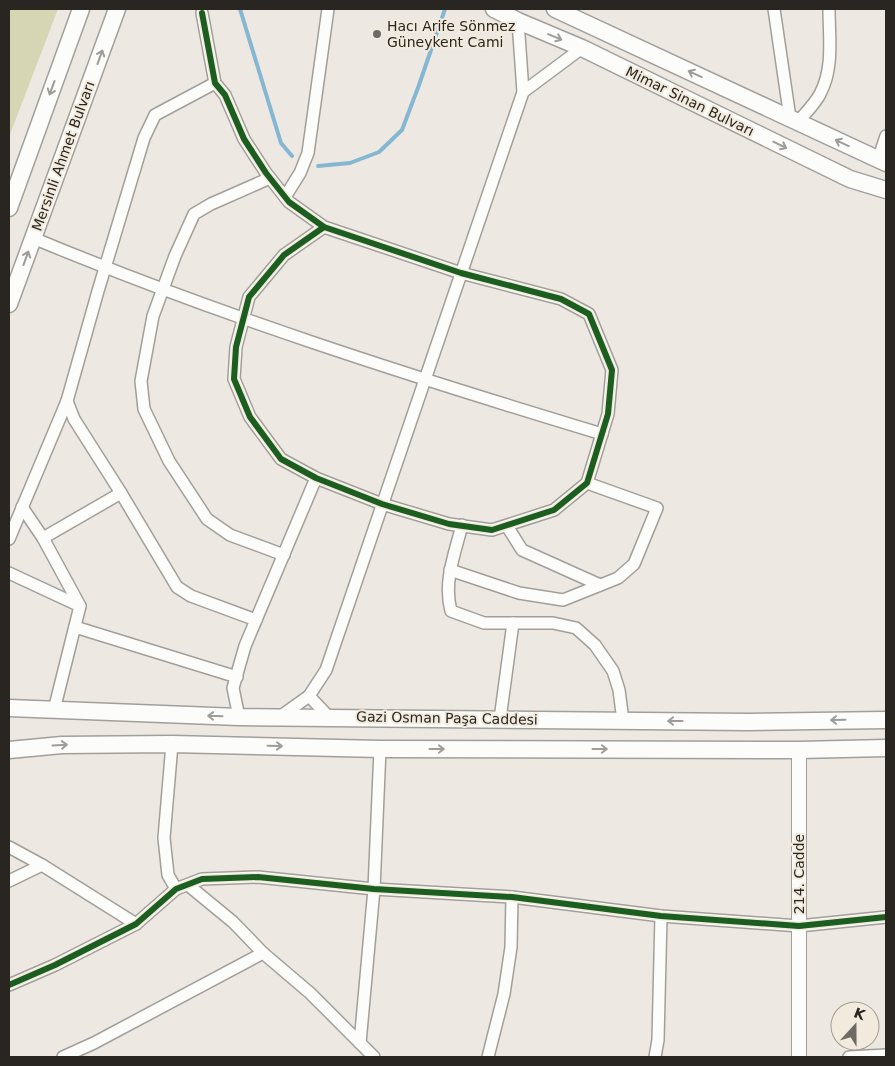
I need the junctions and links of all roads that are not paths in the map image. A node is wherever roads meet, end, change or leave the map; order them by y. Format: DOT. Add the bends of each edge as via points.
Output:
graph roads {
  1 [pos="81,9"];
  2 [pos="117,9"];
  3 [pos="328,9"];
  4 [pos="494,9"];
  5 [pos="554,9"];
  6 [pos="774,9"];
  7 [pos="829,9"];
  8 [pos="202,13"];
  9 [pos="518,21"];
  10 [pos="582,48"];
  11 [pos="214,83"];
  12 [pos="523,92"];
  13 [pos="794,120"];
  14 [pos="886,136"];
  15 [pos="882,161"];
  16 [pos="270,178"];
  17 [pos="886,190"];
  18 [pos="285,197"];
  19 [pos="9,208"];
  20 [pos="324,227"];
  21 [pos="33,238"];
  22 [pos="105,268"];
  23 [pos="461,273"];
  24 [pos="163,290"];
  25 [pos="9,304"];
  26 [pos="244,318"];
  27 [pos="424,380"];
  28 [pos="67,402"];
  29 [pos="602,434"];
  30 [pos="316,478"];
  31 [pos="587,483"];
  32 [pos="121,493"];
  33 [pos="382,504"];
  34 [pos="22,507"];
  35 [pos="462,526"];
  36 [pos="506,526"];
  37 [pos="43,538"];
  38 [pos="9,539"];
  39 [pos="284,555"];
  40 [pos="450,570"];
  41 [pos="9,573"];
  42 [pos="600,585"];
  43 [pos="80,606"];
  44 [pos="256,620"];
  45 [pos="513,623"];
  46 [pos="75,627"];
  47 [pos="237,677"];
  48 [pos="309,696"];
  49 [pos="9,708"];
  50 [pos="54,710"];
  51 [pos="282,716"];
  52 [pos="239,717"];
  53 [pos="329,717"];
  54 [pos="500,719"];
  55 [pos="886,720"];
  56 [pos="622,721"];
  57 [pos="172,744"];
  58 [pos="886,748"];
  59 [pos="380,749"];
  60 [pos="10,750"];
  61 [pos="799,750"];
  62 [pos="9,847"];
  63 [pos="42,865"];
  64 [pos="9,881"];
  65 [pos="188,884"];
  66 [pos="176,889"];
  67 [pos="374,890"];
  68 [pos="512,897"];
  69 [pos="660,916"];
  70 [pos="886,917"];
  71 [pos="136,924"];
  72 [pos="798,926"];
  73 [pos="263,953"];
  74 [pos="9,984"];
  75 [pos="360,1043"];
  76 [pos="886,1055"];
  77 [pos="63,1057"];
  78 [pos="374,1057"];
  79 [pos="488,1057"];
  80 [pos="655,1057"];
  81 [pos="799,1057"];
  82 [pos="849,1057"];
  1 -- 19 [label="main road, one-way"];
  21 -- 2 [label="main road, Mersinli Ahmet Bulvarı, one-way"];
  3 -- 18 [label="street" via="308,153"];
  4 -- 9 [label="main road, Mimar Sinan Bulvarı"];
  13 -- 5 [label="main road, Mimar Sinan Bulvarı, one-way"];
  6 -- 13 [label="street"];
  7 -- 13 [label="street" via="828,78 820,96"];
  8 -- 11 [label="street"];
  9 -- 10 [label="main road, Mimar Sinan Bulvarı, one-way"];
  9 -- 12 [label="street"];
  10 -- 12 [label="street"];
  10 -- 17 [label="main road, Mimar Sinan Bulvarı, one-way" via="850,178"];
  11 -- 16 [label="street" via="225,95 244,139"];
  11 -- 22 [label="street" via="155,115 144,138"];
  12 -- 23 [label="street"];
  15 -- 13 [label="main road, Mimar Sinan Bulvarı, one-way"];
  14 -- 15 [label="street"];
  16 -- 18 [label="street"];
  16 -- 24 [label="street" via="194,214"];
  18 -- 20 [label="street"];
  20 -- 23 [label="street"];
  20 -- 26 [label="street" via="284,255 249,297"];
  21 -- 22 [label="street"];
  25 -- 21 [label="main road, Mersinli Ahmet Bulvarı, one-way"];
  22 -- 24 [label="street"];
  22 -- 28 [label="street"];
  23 -- 27 [label="street"];
  23 -- 29 [label="street" via="561,299 589,314 612,370 608,414"];
  24 -- 26 [label="street"];
  24 -- 39 [label="street" via="153,316 141,381 144,409 169,461 207,519 230,535"];
  26 -- 27 [label="street"];
  26 -- 30 [label="street" via="236,347 234,379 250,417 281,459"];
  27 -- 29 [label="street"];
  27 -- 33 [label="street"];
  28 -- 32 [label="street" via="74,419"];
  28 -- 34 [label="street"];
  29 -- 31 [label="street"];
  30 -- 33 [label="street"];
  30 -- 39 [label="street"];
  31 -- 36 [label="street" via="554,510"];
  31 -- 42 [label="street" via="657,508 634,564 618,578"];
  32 -- 37 [label="street"];
  32 -- 44 [label="street" via="177,587 191,596"];
  33 -- 35 [label="street"];
  33 -- 48 [label="street" via="326,670"];
  34 -- 37 [label="street"];
  34 -- 38 [label="street"];
  35 -- 36 [label="street" via="492,530"];
  35 -- 40 [label="street"];
  36 -- 42 [label="street" via="522,550"];
  37 -- 43 [label="street"];
  39 -- 44 [label="street"];
  40 -- 42 [label="street" via="519,593 562,600"];
  40 -- 45 [label="street" via="447,597 451,611 484,623"];
  41 -- 43 [label="street"];
  43 -- 46 [label="street"];
  44 -- 47 [label="street"];
  45 -- 54 [label="street"];
  45 -- 56 [label="street" via="553,623 576,628 614,671"];
  46 -- 47 [label="street"];
  46 -- 50 [label="street"];
  47 -- 52 [label="street" via="233,688"];
  48 -- 51 [label="street"];
  48 -- 53 [label="street"];
  49 -- 50 [label="main road, Gazi Osman Paşa Caddesi"];
  52 -- 50 [label="main road, Gazi Osman Paşa Caddesi, one-way"];
  51 -- 52 [label="main road, Gazi Osman Paşa Caddesi"];
  51 -- 53 [label="main road, Gazi Osman Paşa Caddesi"];
  53 -- 54 [label="main road, Gazi Osman Paşa Caddesi"];
  54 -- 56 [label="main road, Gazi Osman Paşa Caddesi"];
  55 -- 56 [label="main road, Gazi Osman Paşa Caddesi, one-way"];
  57 -- 59 [label="main road, one-way"];
  60 -- 57 [label="main road, one-way" via="62,745"];
  57 -- 66 [label="street" via="164,838 168,875"];
  58 -- 61 [label="main road"];
  59 -- 61 [label="main road, one-way"];
  59 -- 67 [label="street"];
  61 -- 72 [label="street, 214. Cadde"];
  62 -- 63 [label="street"];
  63 -- 64 [label="street"];
  63 -- 71 [label="street"];
  65 -- 66 [label="street"];
  65 -- 67 [label="street" via="202,879 258,878"];
  65 -- 73 [label="street" via="233,922"];
  66 -- 71 [label="street"];
  67 -- 68 [label="street"];
  67 -- 75 [label="street"];
  68 -- 69 [label="street"];
  68 -- 79 [label="street" via="511,947"];
  69 -- 72 [label="street"];
  69 -- 80 [label="street"];
  70 -- 72 [label="street"];
  71 -- 74 [label="street"];
  72 -- 81 [label="street, 214. Cadde"];
  73 -- 75 [label="street" via="310,993"];
  73 -- 77 [label="street"];
  75 -- 78 [label="street"];
  76 -- 82 [label="street"];
}
